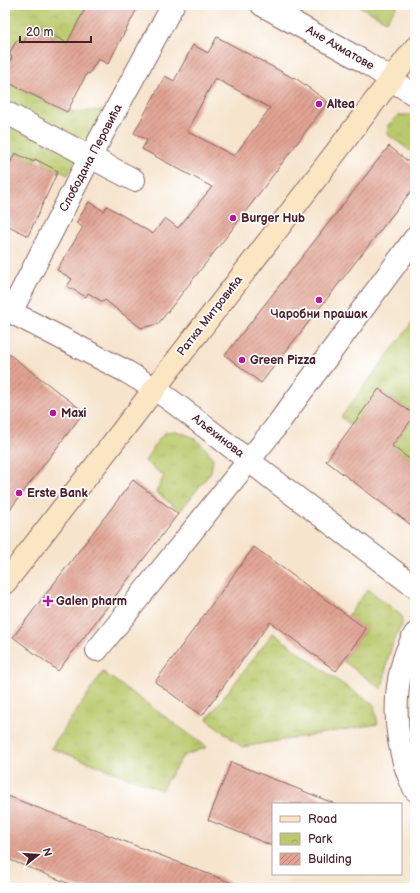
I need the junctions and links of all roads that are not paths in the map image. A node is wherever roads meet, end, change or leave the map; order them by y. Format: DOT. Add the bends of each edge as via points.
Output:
graph roads {
  1 [pos="173,5"];
  2 [pos="262,5"];
  3 [pos="415,48"];
  4 [pos="391,79"];
  5 [pos="415,95"];
  6 [pos="5,112"];
  7 [pos="90,157"];
  8 [pos="134,180"];
  9 [pos="415,238"];
  10 [pos="8,311"];
  11 [pos="155,389"];
  12 [pos="248,460"];
  13 [pos="5,583"];
  14 [pos="415,587"];
  15 [pos="415,634"];
  16 [pos="97,650"];
  17 [pos="415,790"];
  1 -- 7 [label="street, Слободана Перовића"];
  2 -- 4 [label="street, Ане Ахматове" via="357,57"];
  3 -- 4 [label="main road, Ратка Митровића"];
  4 -- 5 [label="street, Ане Ахматове"];
  4 -- 11 [label="main road, Ратка Митровића"];
  6 -- 7 [label="street"];
  7 -- 8 [label="street"];
  7 -- 10 [label="street, Слободана Перовића"];
  9 -- 12 [label="street" via="274,429"];
  10 -- 11 [label="street, Аљехинова"];
  11 -- 12 [label="street, Аљехинова"];
  11 -- 13 [label="main road, Ратка Митровића"];
  12 -- 14 [label="street, Аљехинова"];
  12 -- 16 [label="street"];
  15 -- 17 [label="street" via="401,671 396,718 401,752"];
}
